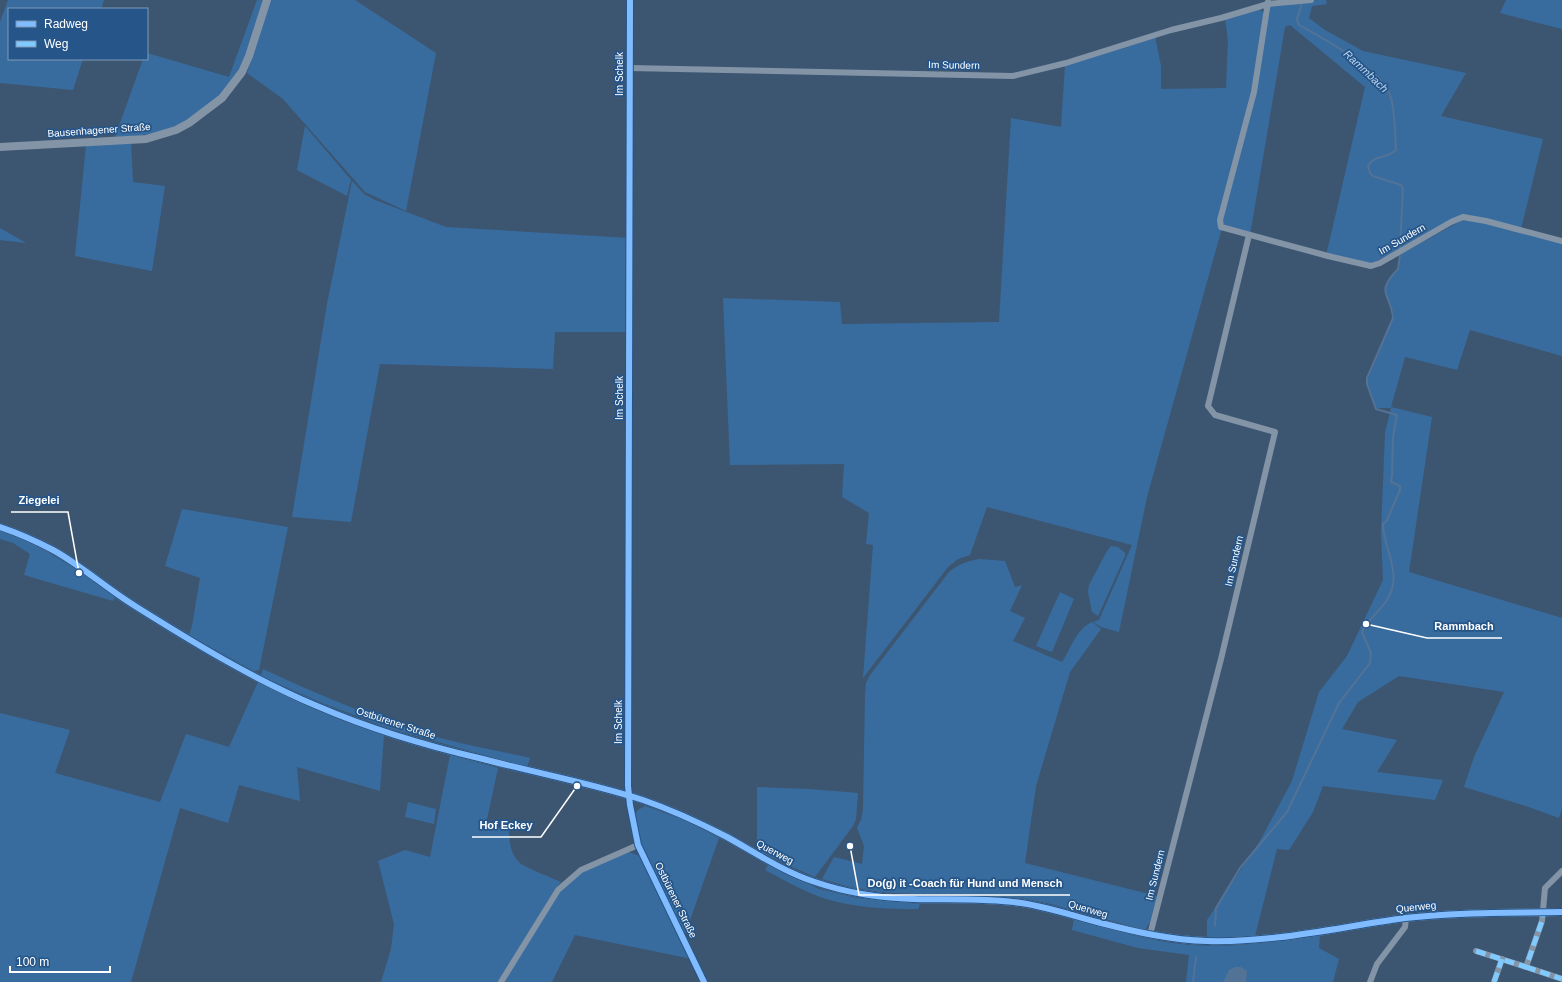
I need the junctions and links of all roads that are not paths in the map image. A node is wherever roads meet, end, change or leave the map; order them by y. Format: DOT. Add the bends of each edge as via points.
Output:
graph roads {
  1 [pos="267,0"];
  2 [pos="630,0"];
  3 [pos="1311,0"];
  4 [pos="1268,2"];
  5 [pos="629,68"];
  6 [pos="0,147"];
  7 [pos="1249,236"];
  8 [pos="1562,241"];
  9 [pos="0,527"];
  10 [pos="628,796"];
  11 [pos="638,845"];
  12 [pos="1562,871"];
  13 [pos="1543,912"];
  14 [pos="1562,912"];
  15 [pos="1406,918"];
  16 [pos="1150,935"];
  17 [pos="1476,951"];
  18 [pos="1502,959"];
  19 [pos="1526,967"];
  20 [pos="1562,979"];
  21 [pos="501,982"];
  22 [pos="704,982"];
  23 [pos="1370,982"];
  24 [pos="1494,982"];
  1 -- 6 [label="street, Bausenhagener Straße" via="242,72 222,98 189,123 171,132 146,139"];
  2 -- 5 [label="street, Im Schelk"];
  3 -- 4 [label="street"];
  4 -- 5 [label="street, Im Sundern" via="1066,63 1013,76"];
  4 -- 7 [label="street, Im Sundern" via="1254,92 1220,220 1221,227"];
  5 -- 10 [label="street, Im Schelk"];
  7 -- 8 [label="street, Im Sundern" via="1371,266 1463,217"];
  7 -- 16 [label="street, Im Sundern" via="1208,406 1215,415 1275,432 1221,659"];
  9 -- 10 [label="street, Ostbürener Straße" via="54,550 131,604 246,673 318,706 399,736"];
  10 -- 11 [label="street, Ostbürener Straße"];
  10 -- 16 [label="street, Querweg" via="685,817 800,876 848,892 911,899 1018,902"];
  11 -- 21 [label="street" via="581,870 558,890"];
  11 -- 22 [label="street, Ostbürener Straße"];
  12 -- 13 [label="street" via="1545,888"];
  13 -- 14 [label="street, Querweg"];
  13 -- 15 [label="street, Querweg" via="1461,913"];
  13 -- 19 [label="street"];
  15 -- 16 [label="street, Querweg" via="1265,940 1202,941"];
  15 -- 23 [label="street" via="1405,927 1377,964"];
  17 -- 18 [label="street"];
  18 -- 19 [label="street"];
  18 -- 24 [label="street"];
  19 -- 20 [label="street"];
}
